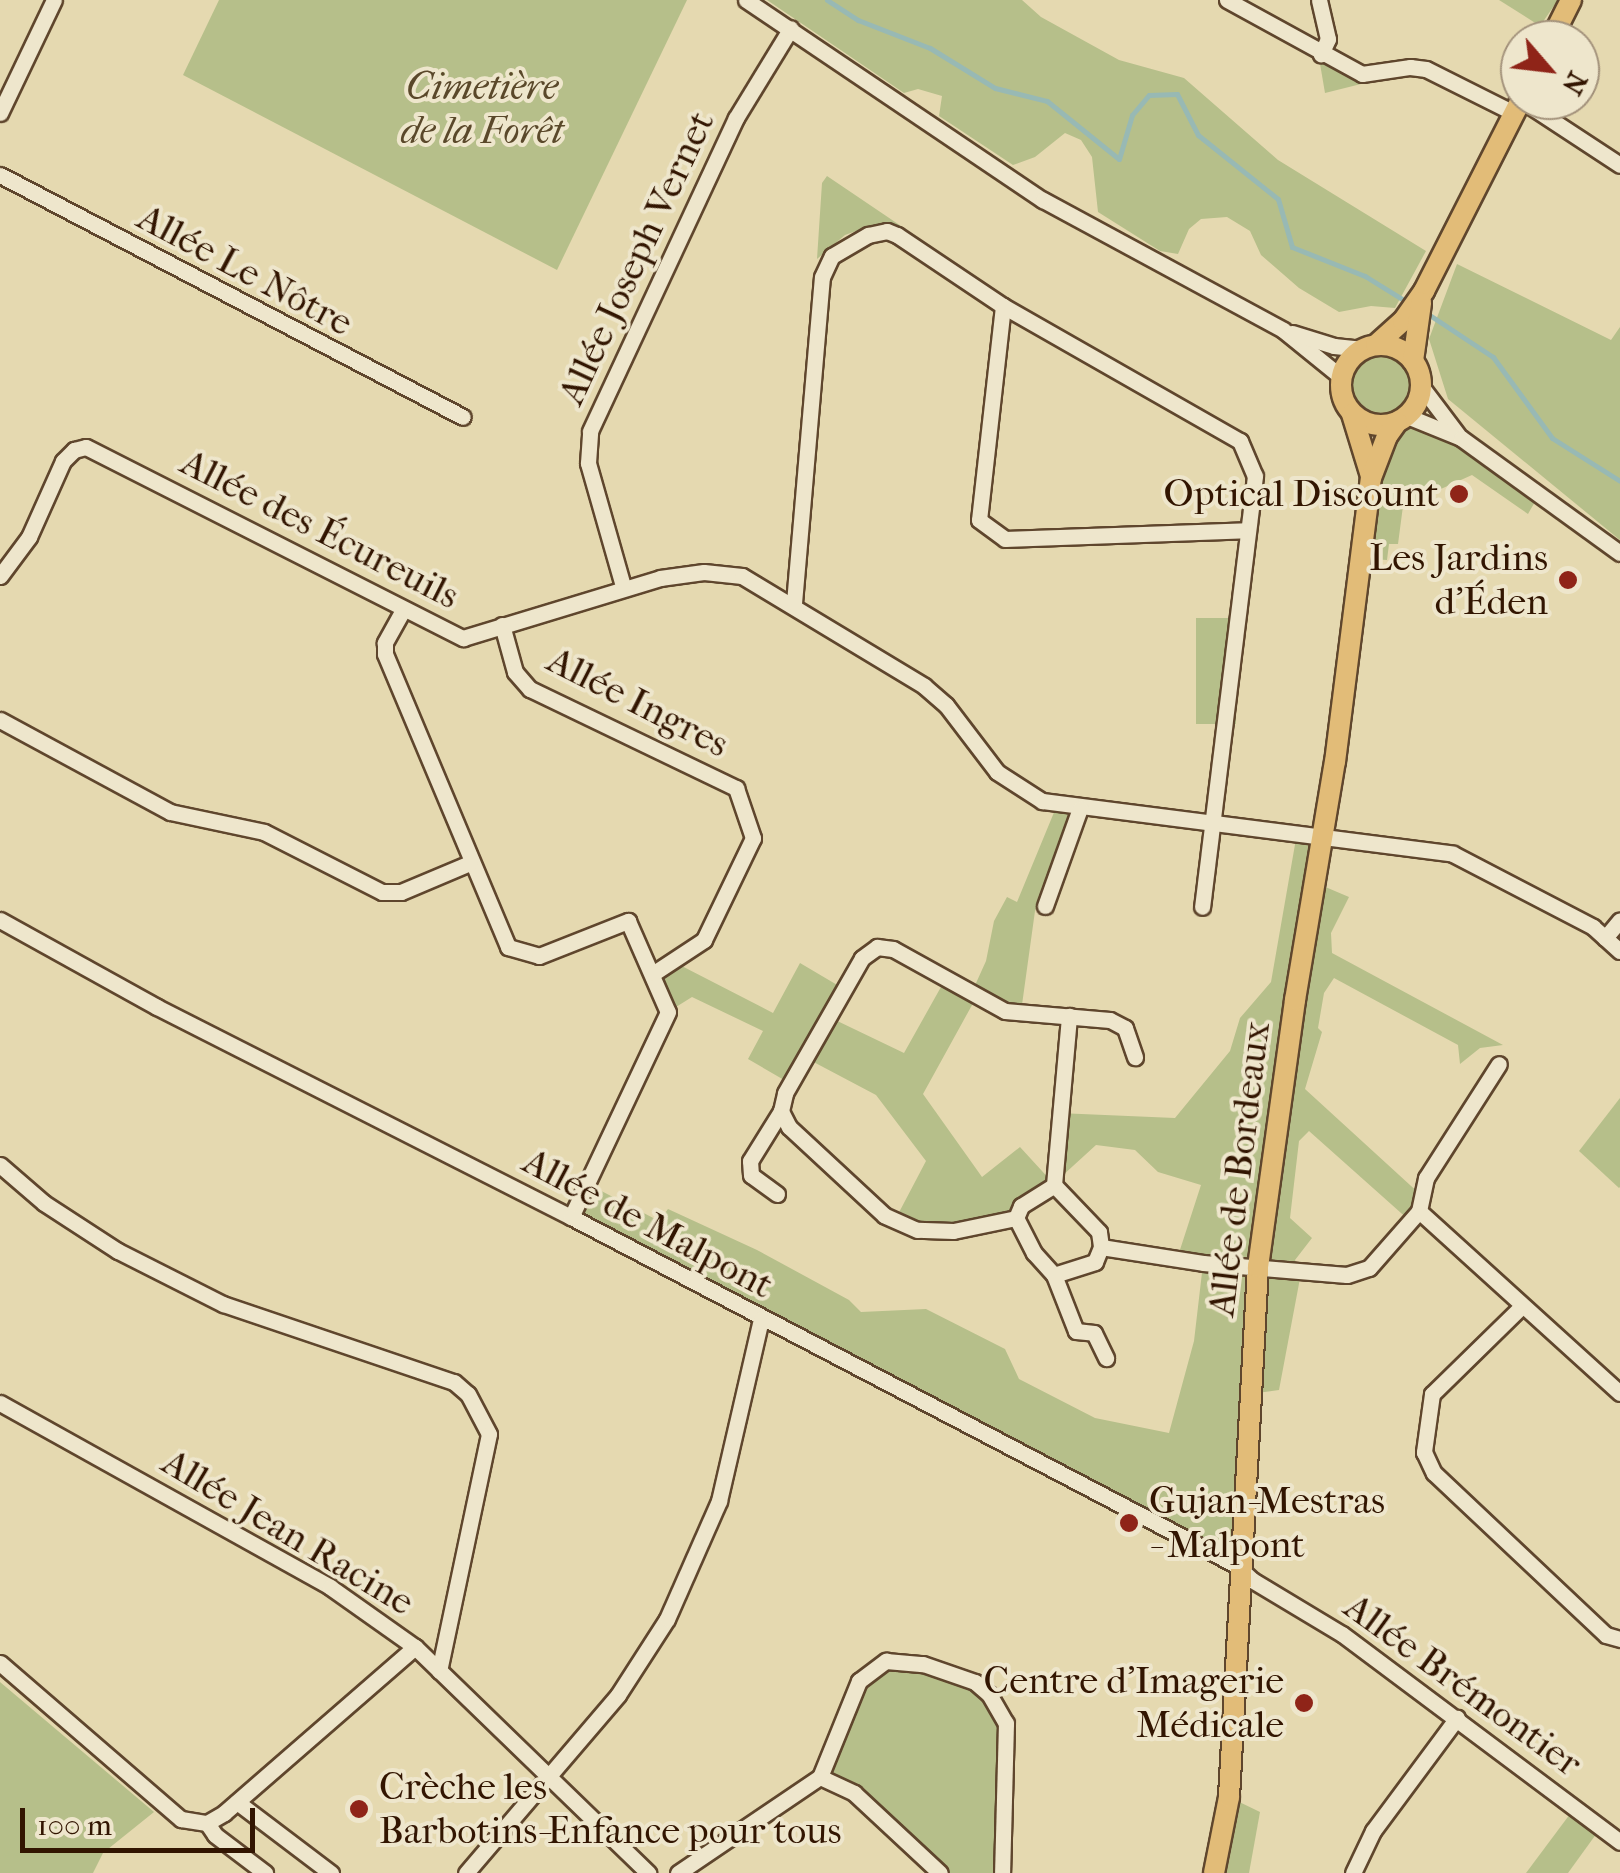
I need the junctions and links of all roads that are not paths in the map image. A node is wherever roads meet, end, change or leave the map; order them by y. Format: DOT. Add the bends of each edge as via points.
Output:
graph roads {
  1 [pos="54,0"];
  2 [pos="746,0"];
  3 [pos="1227,0"];
  4 [pos="1319,0"];
  5 [pos="791,28"];
  6 [pos="1321,54"];
  7 [pos="1500,97"];
  8 [pos="0,114"];
  9 [pos="1511,120"];
  10 [pos="1545,120"];
  11 [pos="1620,166"];
  12 [pos="0,175"];
  13 [pos="1003,306"];
  14 [pos="1412,320"];
  15 [pos="1283,330"];
  16 [pos="1369,347"];
  17 [pos="1413,361"];
  18 [pos="1341,377"];
  19 [pos="1421,386"];
  20 [pos="1352,414"];
  21 [pos="463,418"];
  22 [pos="1402,420"];
  23 [pos="1461,438"];
  24 [pos="1371,478"];
  25 [pos="1246,530"];
  26 [pos="1620,553"];
  27 [pos="0,576"];
  28 [pos="623,586"];
  29 [pos="794,603"];
  30 [pos="402,610"];
  31 [pos="502,625"];
  32 [pos="0,720"];
  33 [pos="1080,808"];
  34 [pos="1210,823"];
  35 [pos="1324,837"];
  36 [pos="470,863"];
  37 [pos="1044,906"];
  38 [pos="1202,907"];
  39 [pos="0,920"];
  40 [pos="1620,920"];
  41 [pos="1605,938"];
  42 [pos="1620,950"];
  43 [pos="654,973"];
  44 [pos="1069,1016"];
  45 [pos="1135,1057"];
  46 [pos="1499,1064"];
  47 [pos="782,1111"];
  48 [pos="0,1165"];
  49 [pos="1054,1185"];
  50 [pos="777,1194"];
  51 [pos="1419,1211"];
  52 [pos="570,1217"];
  53 [pos="1016,1218"];
  54 [pos="1101,1247"];
  55 [pos="1258,1268"];
  56 [pos="1054,1275"];
  57 [pos="1522,1306"];
  58 [pos="762,1319"];
  59 [pos="1106,1358"];
  60 [pos="1617,1386"];
  61 [pos="0,1403"];
  62 [pos="1243,1572"];
  63 [pos="1263,1587"];
  64 [pos="1620,1639"];
  65 [pos="415,1647"];
  66 [pos="0,1663"];
  67 [pos="439,1670"];
  68 [pos="1458,1718"];
  69 [pos="550,1774"];
  70 [pos="820,1777"];
  71 [pos="237,1802"];
  72 [pos="207,1823"];
  73 [pos="1620,1842"];
  74 [pos="265,1873"];
  75 [pos="332,1873"];
  76 [pos="466,1873"];
  77 [pos="648,1873"];
  78 [pos="678,1873"];
  79 [pos="940,1873"];
  80 [pos="1002,1873"];
  81 [pos="1214,1873"];
  82 [pos="1353,1873"];
  1 -- 8 [label="street"];
  2 -- 5 [label="street"];
  3 -- 6 [label="street"];
  4 -- 6 [label="street" via="1328,39"];
  5 -- 15 [label="street" via="1043,200"];
  5 -- 28 [label="street, Allée Joseph Vernet" via="736,118 590,431 588,464"];
  6 -- 7 [label="street" via="1362,74 1410,67"];
  9 -- 14 [label="main road"];
  10 -- 11 [label="street"];
  12 -- 21 [label="street, Allée Le Nôtre"];
  13 -- 25 [label="street" via="1240,441 1255,476"];
  13 -- 25 [label="street" via="979,520 1005,539"];
  13 -- 29 [label="street" via="887,231 839,250 825,264"];
  14 -- 16 [label="main road"];
  14 -- 17 [label="main road"];
  15 -- 16 [label="street" via="1334,346"];
  15 -- 18 [label="street"];
  16 -- 17 [label="main road" via="1397,348"];
  16 -- 18 [label="main road" via="1352,356"];
  17 -- 19 [label="main road"];
  18 -- 20 [label="main road"];
  19 -- 22 [label="main road"];
  19 -- 23 [label="street"];
  20 -- 22 [label="main road" via="1374,426"];
  20 -- 24 [label="main road, Allée de Bordeaux"];
  22 -- 23 [label="street"];
  22 -- 24 [label="main road, Allée de Bordeaux" via="1386,436"];
  23 -- 26 [label="street"];
  24 -- 35 [label="main road, Allée de Bordeaux"];
  25 -- 34 [label="street"];
  27 -- 30 [label="street, Allée des Écureuils" via="30,537 63,461 86,447"];
  28 -- 29 [label="street, Allée des Écureuils" via="717,572 742,576"];
  28 -- 31 [label="street, Allée des Écureuils"];
  29 -- 33 [label="street, Allée des Écureuils" via="936,696 997,772 1023,792"];
  30 -- 31 [label="street, Allée des Écureuils" via="463,638"];
  30 -- 36 [label="street" via="384,643 386,654"];
  31 -- 43 [label="street, Allée Ingres" via="515,672 530,689 736,788 753,838 704,940"];
  32 -- 36 [label="street" via="170,812 264,832 382,892 401,892"];
  33 -- 34 [label="street, Allée des Écureuils"];
  33 -- 37 [label="street"];
  34 -- 35 [label="street, Allée des Écureuils"];
  34 -- 38 [label="street"];
  35 -- 41 [label="street, Allée des Écureuils" via="1453,854"];
  35 -- 55 [label="main road, Allée de Bordeaux"];
  36 -- 43 [label="street" via="508,946 539,956 628,922"];
  39 -- 52 [label="street, Allée de Malpont" via="157,1008"];
  40 -- 41 [label="street"];
  41 -- 42 [label="street, Allée des Écureuils"];
  43 -- 52 [label="street" via="668,1012"];
  44 -- 45 [label="street" via="1126,1028"];
  44 -- 47 [label="street" via="1005,1011 876,946 785,1093"];
  44 -- 49 [label="street"];
  46 -- 51 [label="street" via="1426,1178"];
  47 -- 50 [label="street" via="750,1162 750,1174"];
  47 -- 53 [label="street" via="789,1127 884,1214 917,1230"];
  48 -- 67 [label="street" via="118,1251 223,1304 454,1382 468,1394 489,1434"];
  49 -- 53 [label="street" via="1021,1206"];
  49 -- 54 [label="street" via="1099,1232"];
  51 -- 55 [label="street" via="1368,1268 1347,1275"];
  51 -- 57 [label="street"];
  52 -- 58 [label="street, Allée de Malpont"];
  53 -- 56 [label="street"];
  54 -- 55 [label="street"];
  54 -- 56 [label="street" via="1095,1262"];
  55 -- 62 [label="main road, Allée de Bordeaux"];
  56 -- 59 [label="street" via="1076,1331 1094,1333"];
  57 -- 60 [label="street"];
  57 -- 64 [label="street" via="1432,1394 1424,1452 1434,1473 1606,1635"];
  58 -- 62 [label="street, Allée de Malpont"];
  58 -- 69 [label="street" via="708,1532 667,1618 618,1694"];
  61 -- 65 [label="street, Allée Jean Racine" via="315,1578"];
  62 -- 63 [label="street, Allée de Malpont"];
  62 -- 81 [label="main road, Allée de Bordeaux" via="1229,1796"];
  63 -- 68 [label="street, Allée Brémontier" via="1342,1634"];
  65 -- 67 [label="street, Allée Jean Racine"];
  65 -- 71 [label="street"];
  66 -- 72 [label="street" via="181,1818"];
  67 -- 69 [label="street, Allée Jean Racine"];
  68 -- 73 [label="street, Allée Brémontier"];
  68 -- 82 [label="street" via="1374,1832"];
  69 -- 76 [label="street"];
  69 -- 77 [label="street, Allée Jean Racine"];
  70 -- 78 [label="street"];
  70 -- 79 [label="street" via="854,1794"];
  70 -- 80 [label="street" via="859,1681 886,1661 923,1664 975,1682 1006,1723"];
  71 -- 72 [label="street"];
  71 -- 75 [label="street"];
  72 -- 74 [label="street"];
}
